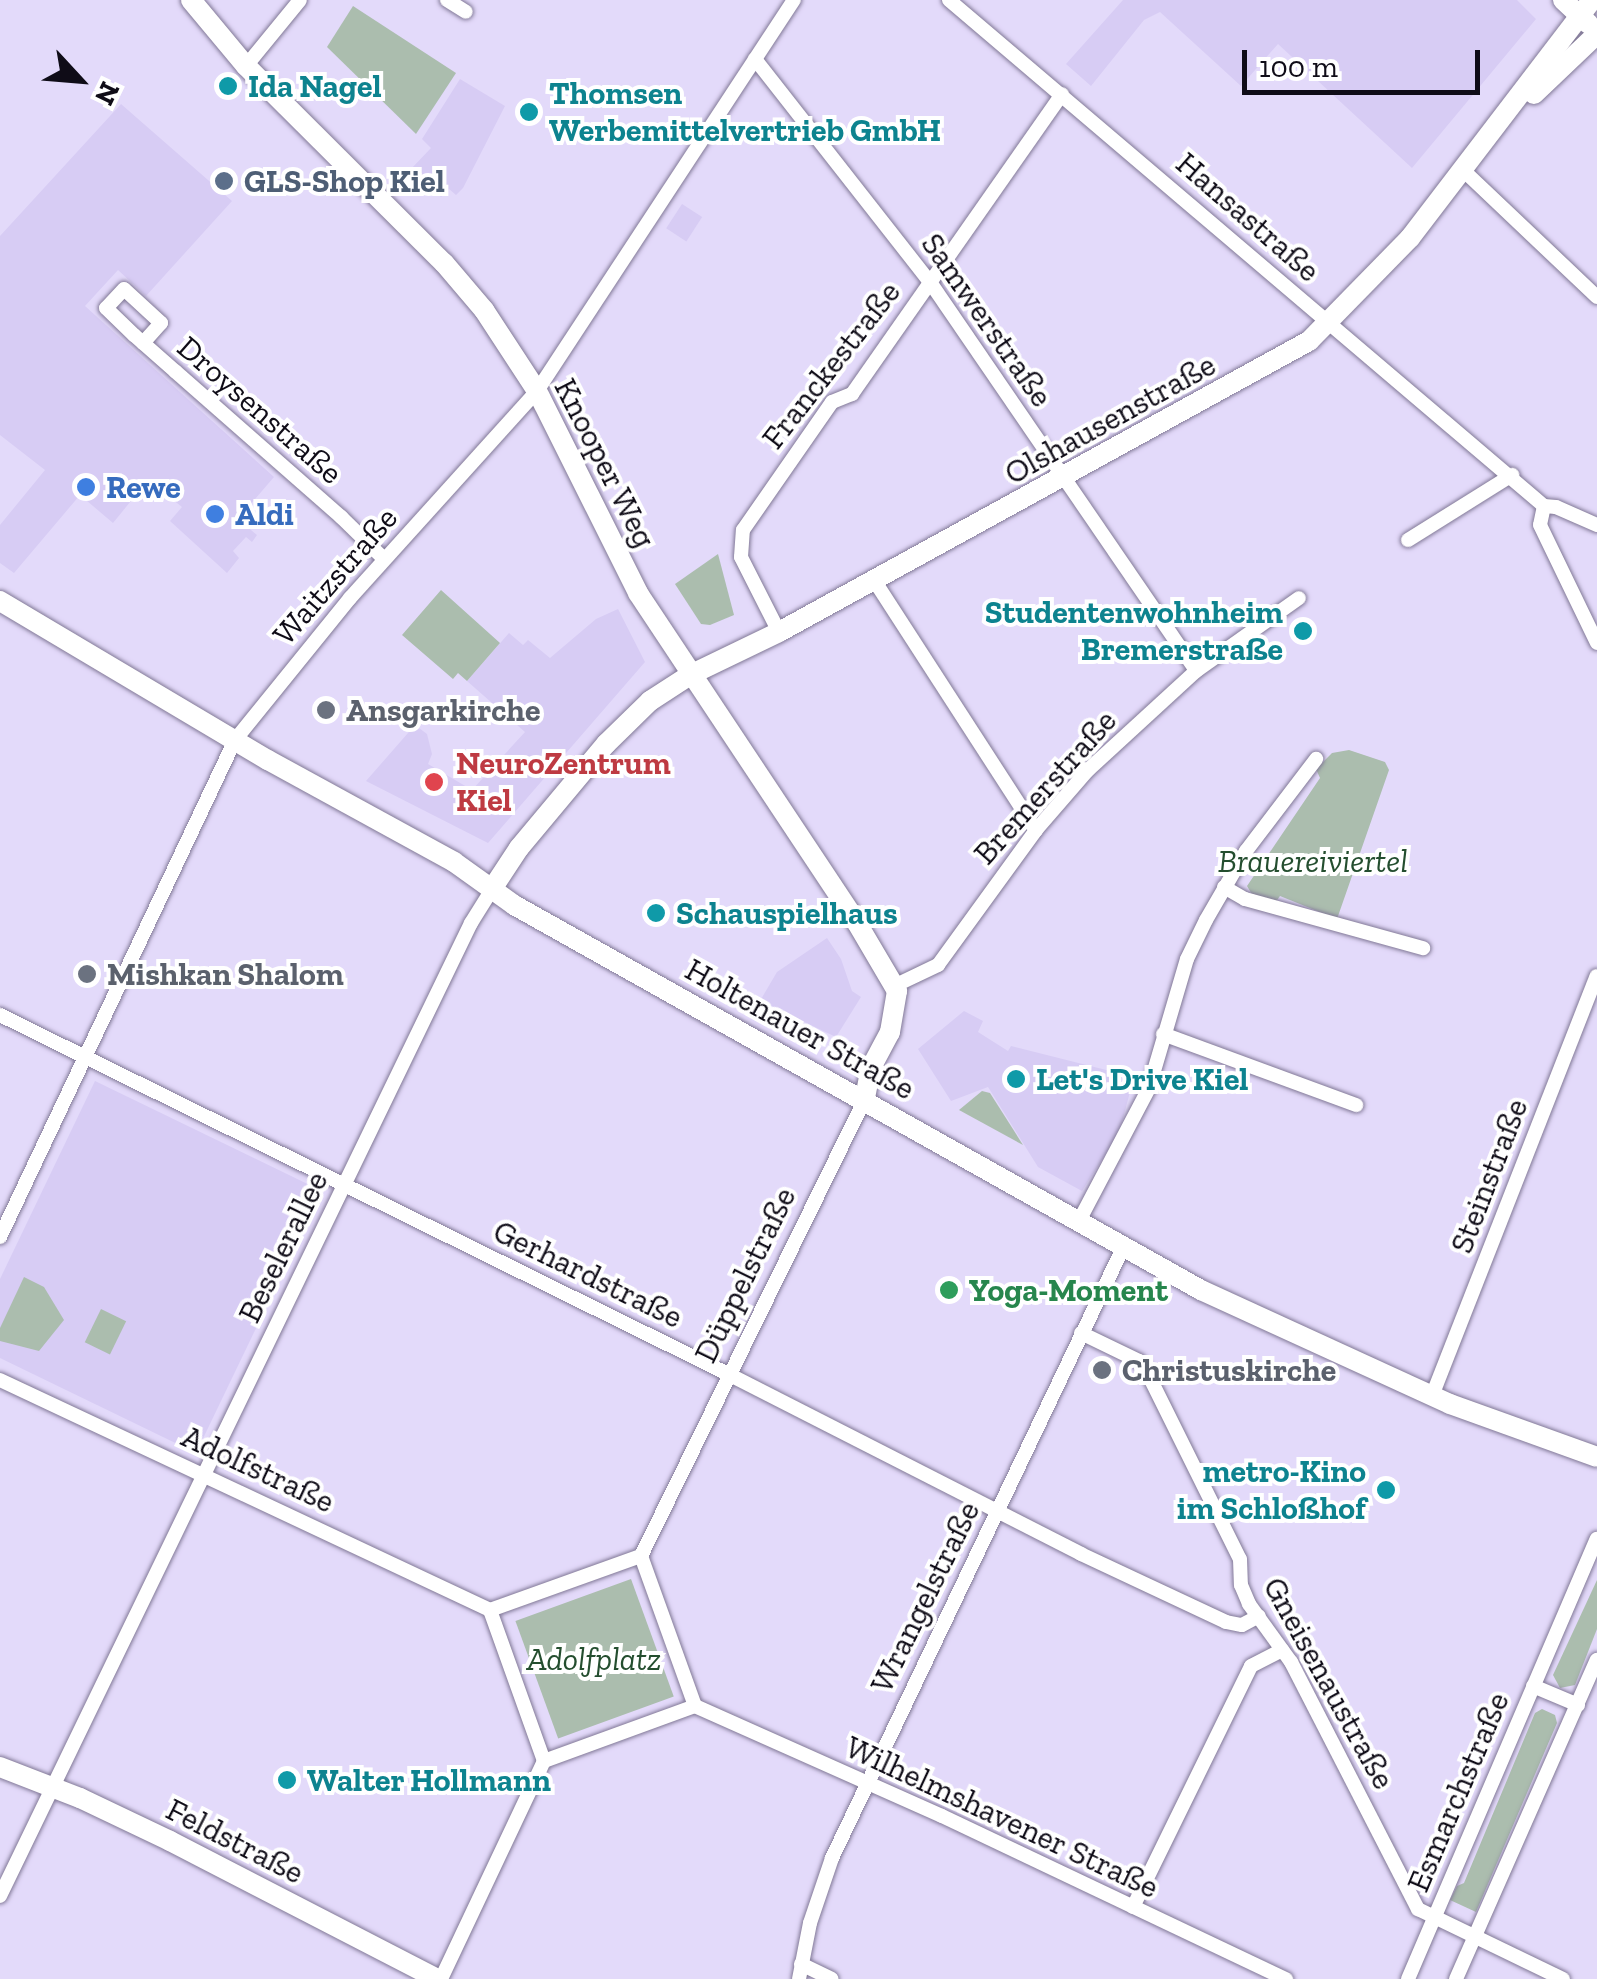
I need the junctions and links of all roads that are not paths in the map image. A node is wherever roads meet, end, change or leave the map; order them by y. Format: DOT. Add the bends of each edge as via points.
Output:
graph roads {
  1 [pos="190,0"];
  2 [pos="300,0"];
  3 [pos="447,0"];
  4 [pos="794,0"];
  5 [pos="949,0"];
  6 [pos="1578,5"];
  7 [pos="466,12"];
  8 [pos="1597,33"];
  9 [pos="755,60"];
  10 [pos="246,66"];
  11 [pos="1062,94"];
  12 [pos="1492,132"];
  13 [pos="1462,169"];
  14 [pos="930,282"];
  15 [pos="1597,297"];
  16 [pos="1329,323"];
  17 [pos="143,343"];
  18 [pos="537,391"];
  19 [pos="1512,476"];
  20 [pos="1064,479"];
  21 [pos="1544,506"];
  22 [pos="1597,525"];
  23 [pos="1408,540"];
  24 [pos="384,559"];
  25 [pos="874,580"];
  26 [pos="1298,598"];
  27 [pos="0,601"];
  28 [pos="779,632"];
  29 [pos="1597,643"];
  30 [pos="1196,671"];
  31 [pos="690,675"];
  32 [pos="235,740"];
  33 [pos="1316,759"];
  34 [pos="1036,830"];
  35 [pos="1224,887"];
  36 [pos="492,889"];
  37 [pos="1423,948"];
  38 [pos="1597,976"];
  39 [pos="895,1003"];
  40 [pos="0,1015"];
  41 [pos="1163,1034"];
  42 [pos="84,1057"];
  43 [pos="858,1095"];
  44 [pos="1356,1106"];
  45 [pos="347,1185"];
  46 [pos="1079,1221"];
  47 [pos="0,1238"];
  48 [pos="1123,1248"];
  49 [pos="1082,1332"];
  50 [pos="730,1374"];
  51 [pos="0,1380"];
  52 [pos="1432,1396"];
  53 [pos="1597,1457"];
  54 [pos="206,1474"];
  55 [pos="998,1509"];
  56 [pos="1597,1539"];
  57 [pos="641,1556"];
  58 [pos="490,1610"];
  59 [pos="1259,1616"];
  60 [pos="1282,1650"];
  61 [pos="1597,1660"];
  62 [pos="1532,1686"];
  63 [pos="1578,1705"];
  64 [pos="695,1706"];
  65 [pos="544,1761"];
  66 [pos="0,1767"];
  67 [pos="866,1784"];
  68 [pos="52,1786"];
  69 [pos="0,1896"];
  70 [pos="1134,1907"];
  71 [pos="1434,1920"];
  72 [pos="1474,1938"];
  73 [pos="800,1972"];
  74 [pos="439,1979"];
  75 [pos="832,1979"];
  76 [pos="1286,1979"];
  77 [pos="1408,1979"];
  78 [pos="1456,1979"];
  79 [pos="1563,1979"];
  1 -- 10 [label="main road, Knooper Weg"];
  2 -- 10 [label="street"];
  3 -- 7 [label="street"];
  4 -- 9 [label="street, Waitzstraße"];
  5 -- 11 [label="street, Hansastraße"];
  6 -- 8 [label="main road"];
  6 -- 12 [label="main road, Olshausenstraße"];
  8 -- 12 [label="main road, Olshausenstraße"];
  9 -- 14 [label="street, Samwerstraße"];
  9 -- 18 [label="street, Waitzstraße"];
  10 -- 18 [label="main road, Knooper Weg" via="444,263"];
  11 -- 14 [label="street, Franckestraße"];
  11 -- 16 [label="street, Hansastraße"];
  12 -- 13 [label="main road, Olshausenstraße"];
  13 -- 15 [label="street"];
  13 -- 16 [label="main road, Olshausenstraße" via="1403,246"];
  14 -- 20 [label="street, Samwerstraße"];
  14 -- 28 [label="street, Franckestraße" via="852,394 832,402 742,530 740,557"];
  16 -- 19 [label="street, Hansastraße"];
  16 -- 20 [label="main road, Olshausenstraße" via="1276,363"];
  17 -- 24 [label="street, Droysenstraße"];
  18 -- 24 [label="street, Waitzstraße"];
  18 -- 31 [label="main road, Knooper Weg" via="638,593"];
  19 -- 21 [label="street, Hansastraße"];
  19 -- 23 [label="street"];
  20 -- 25 [label="main road, Olshausenstraße"];
  20 -- 30 [label="street, Samwerstraße"];
  21 -- 22 [label="street"];
  21 -- 29 [label="street" via="1540,525"];
  24 -- 32 [label="street, Waitzstraße"];
  25 -- 28 [label="main road, Olshausenstraße"];
  25 -- 34 [label="street"];
  26 -- 30 [label="street, Bremerstraße"];
  27 -- 32 [label="main road, Holtenauer Straße"];
  28 -- 31 [label="main road, Olshausenstraße"];
  30 -- 34 [label="street, Bremerstraße" via="1088,770"];
  31 -- 36 [label="main road, Beselerallee" via="625,723"];
  31 -- 39 [label="main road, Knooper Weg"];
  32 -- 36 [label="main road, Holtenauer Straße"];
  32 -- 42 [label="street, Waitzstraße"];
  33 -- 35 [label="street"];
  34 -- 39 [label="street, Bremerstraße" via="938,965"];
  35 -- 37 [label="street" via="1245,899"];
  35 -- 41 [label="street" via="1187,958"];
  36 -- 43 [label="main road, Holtenauer Straße"];
  36 -- 45 [label="street, Beselerallee"];
  38 -- 52 [label="street, Steinstraße"];
  39 -- 43 [label="main road, Düppelstraße"];
  40 -- 42 [label="street, Gerhardstraße"];
  41 -- 44 [label="street"];
  41 -- 46 [label="street" via="1144,1101"];
  42 -- 45 [label="street, Gerhardstraße"];
  42 -- 47 [label="street, Waitzstraße"];
  43 -- 46 [label="main road, Holtenauer Straße"];
  43 -- 50 [label="street, Düppelstraße"];
  45 -- 50 [label="street, Gerhardstraße"];
  45 -- 54 [label="street, Beselerallee"];
  46 -- 48 [label="main road, Holtenauer Straße"];
  48 -- 49 [label="street, Wrangelstraße"];
  48 -- 52 [label="main road, Holtenauer Straße" via="1272,1326"];
  49 -- 55 [label="street, Wrangelstraße"];
  49 -- 59 [label="street, Gneisenaustraße" via="1146,1370 1240,1559 1241,1585"];
  50 -- 55 [label="street, Gerhardstraße"];
  50 -- 57 [label="street, Düppelstraße"];
  51 -- 54 [label="street, Adolfstraße"];
  52 -- 53 [label="main road, Holtenauer Straße"];
  54 -- 58 [label="street, Adolfstraße"];
  54 -- 68 [label="street, Beselerallee"];
  55 -- 59 [label="street, Gerhardstraße" via="1226,1622 1242,1625"];
  55 -- 67 [label="street, Wrangelstraße"];
  56 -- 62 [label="street, Esmarchstraße"];
  57 -- 58 [label="street"];
  57 -- 64 [label="street"];
  58 -- 65 [label="street"];
  59 -- 60 [label="street, Gneisenaustraße"];
  60 -- 70 [label="street" via="1251,1666"];
  60 -- 71 [label="street, Gneisenaustraße" via="1418,1909"];
  61 -- 63 [label="street"];
  62 -- 63 [label="street, Esmarchstraße"];
  62 -- 71 [label="street, Esmarchstraße"];
  63 -- 72 [label="street"];
  64 -- 65 [label="street"];
  64 -- 67 [label="street, Wilhelmshavener Straße"];
  65 -- 74 [label="street"];
  66 -- 68 [label="main road, Feldstraße"];
  67 -- 70 [label="street, Wilhelmshavener Straße"];
  67 -- 73 [label="street, Wrangelstraße" via="832,1858"];
  68 -- 69 [label="street, Beselerallee"];
  68 -- 74 [label="main road, Feldstraße"];
  70 -- 76 [label="street, Wilhelmshavener Straße"];
  71 -- 72 [label="street, Esmarchstraße"];
  71 -- 77 [label="street, Esmarchstraße"];
  72 -- 78 [label="street"];
  72 -- 79 [label="street, Esmarchstraße"];
  73 -- 75 [label="street"];
}
